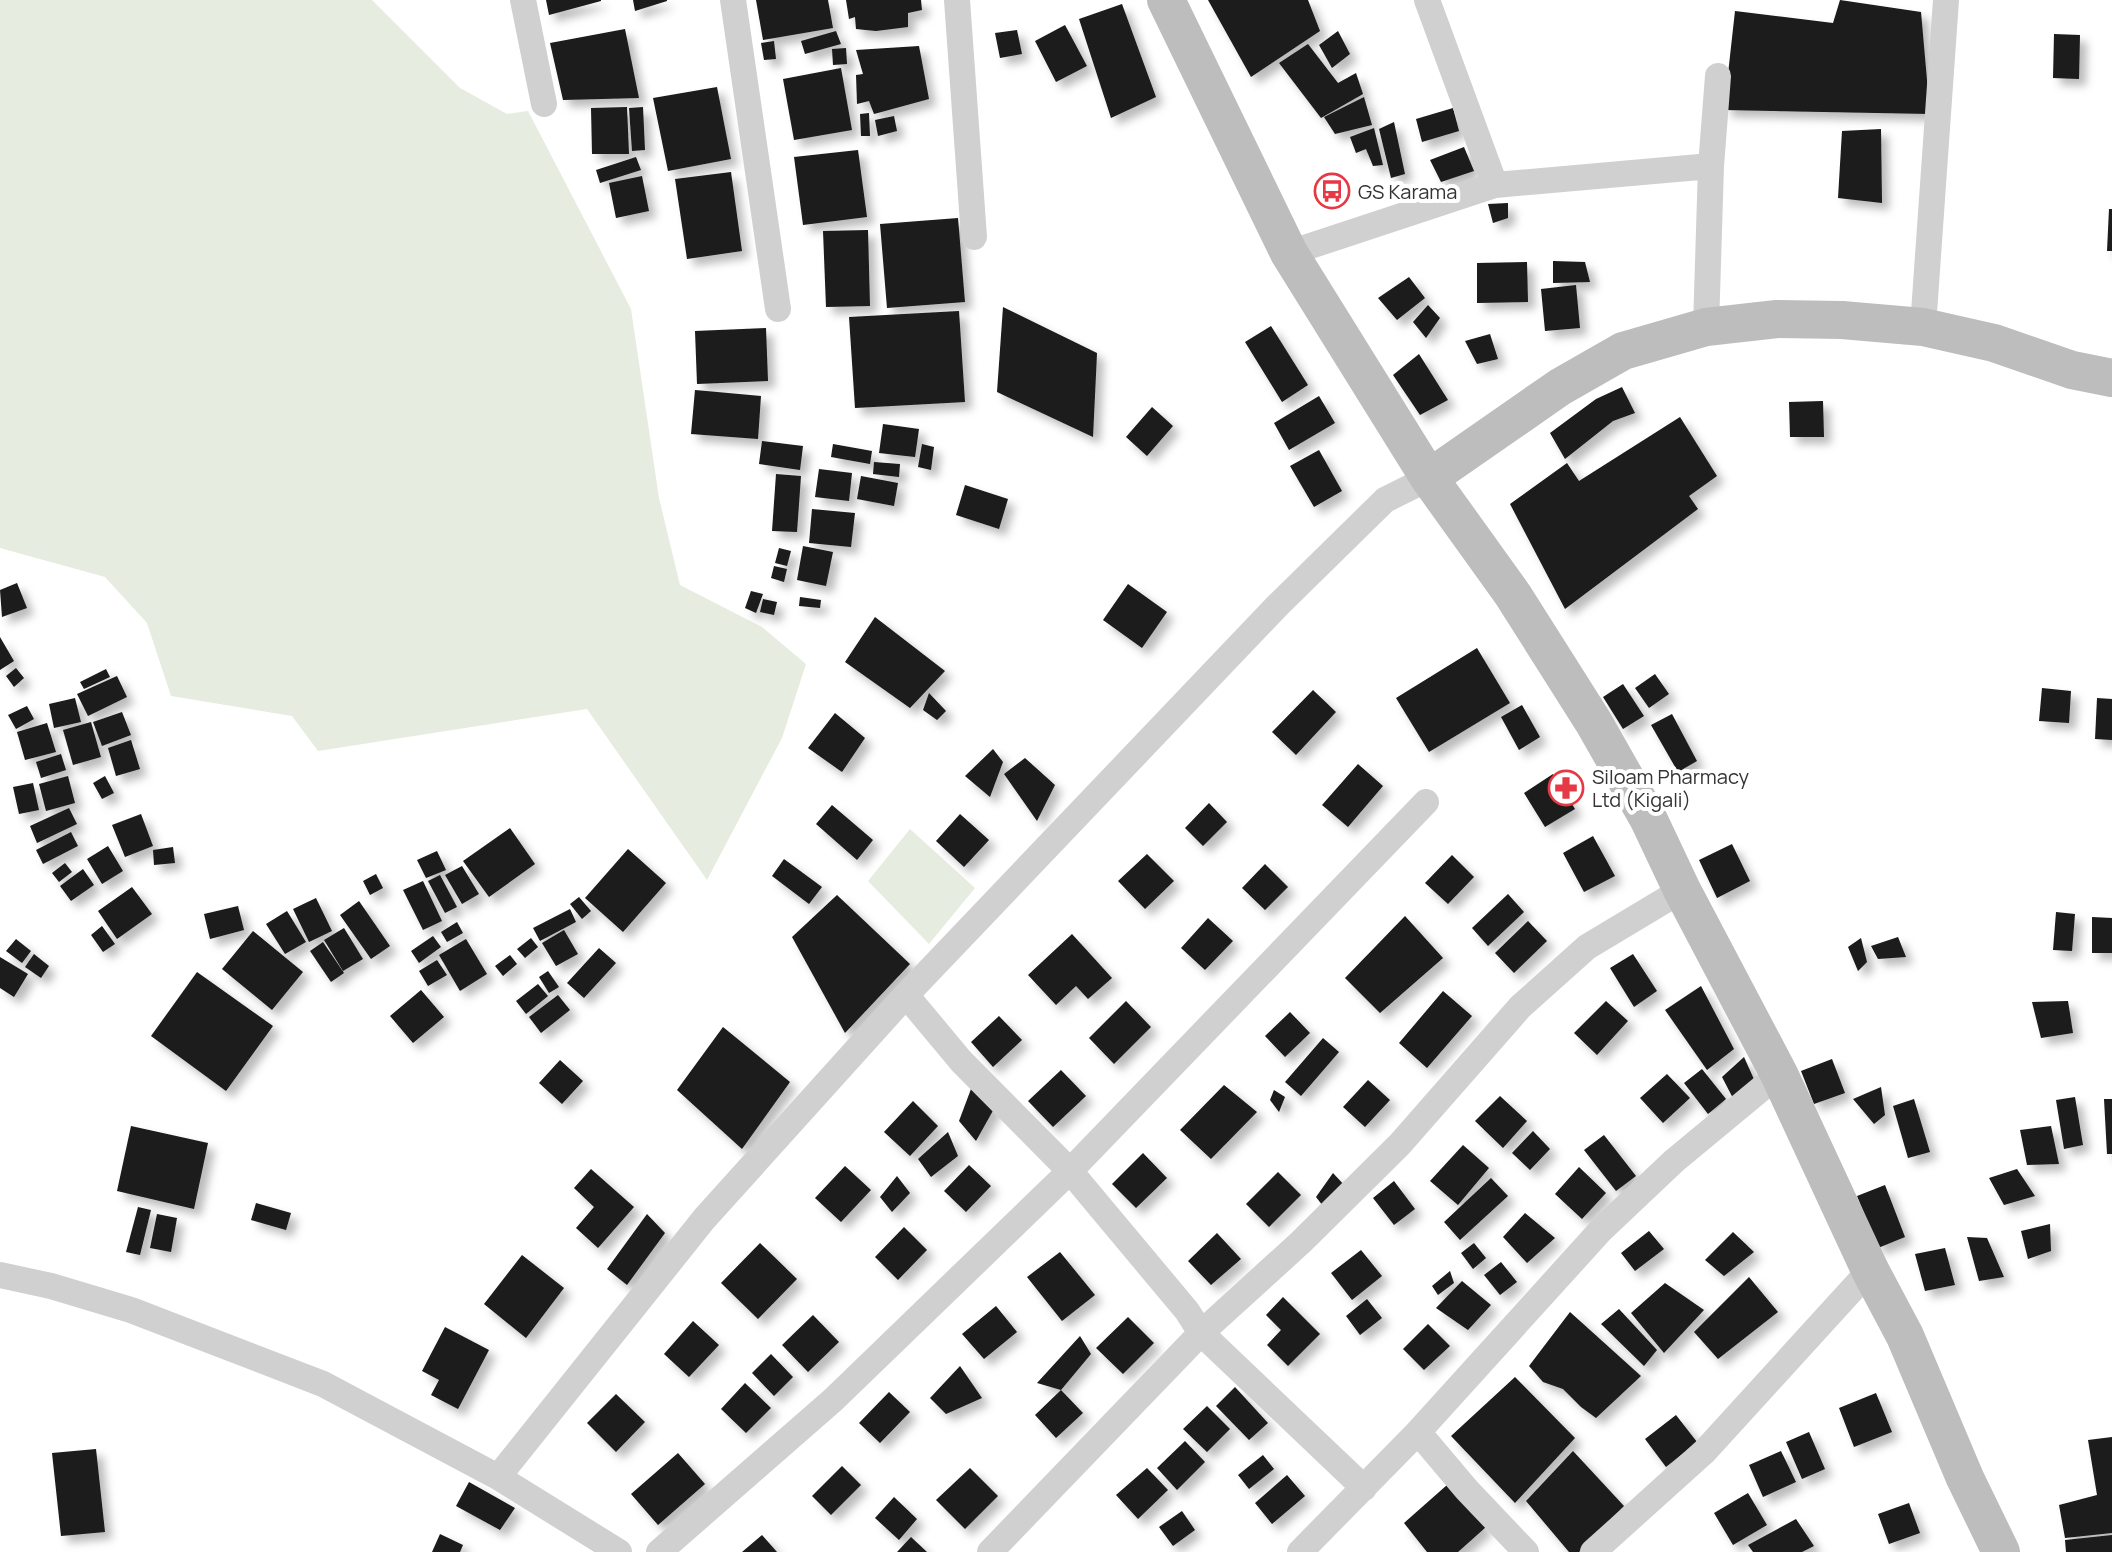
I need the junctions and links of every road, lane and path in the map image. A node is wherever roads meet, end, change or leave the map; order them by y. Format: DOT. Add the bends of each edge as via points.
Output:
graph roads {
  1 [pos="523,0"];
  2 [pos="733,0"];
  3 [pos="957,0"];
  4 [pos="1166,0"];
  5 [pos="1427,0"];
  6 [pos="1946,0"];
  7 [pos="1718,76"];
  8 [pos="544,104"];
  9 [pos="1711,166"];
  10 [pos="1495,185"];
  11 [pos="974,237"];
  12 [pos="1289,253"];
  13 [pos="778,309"];
  14 [pos="1706,327"];
  15 [pos="1923,327"];
  16 [pos="2112,378"];
  17 [pos="1429,478"];
  18 [pos="1426,802"];
  19 [pos="1682,890"];
  20 [pos="906,995"];
  21 [pos="1779,1074"];
  22 [pos="1070,1171"];
  23 [pos="1870,1270"];
  24 [pos="0,1275"];
  25 [pos="1201,1333"];
  26 [pos="1418,1432"];
  27 [pos="498,1477"];
  28 [pos="1364,1488"];
  29 [pos="619,1552"];
  30 [pos="659,1552"];
  31 [pos="990,1552"];
  32 [pos="1300,1552"];
  33 [pos="1526,1552"];
  34 [pos="1593,1552"];
  35 [pos="2001,1552"];
  1 -- 8 [label="street"];
  2 -- 13 [label="street"];
  3 -- 11 [label="street"];
  4 -- 12 [label="main road"];
  5 -- 10 [label="street"];
  6 -- 15 [label="street"];
  7 -- 9 [label="street"];
  9 -- 10 [label="street"];
  9 -- 14 [label="street"];
  10 -- 12 [label="street"];
  12 -- 17 [label="main road"];
  14 -- 15 [label="main road" via="1777,319"];
  14 -- 17 [label="main road" via="1623,351 1560,387"];
  15 -- 16 [label="main road"];
  17 -- 19 [label="main road" via="1513,595 1594,723"];
  17 -- 20 [label="street" via="1385,500 1277,606"];
  18 -- 22 [label="street"];
  19 -- 21 [label="main road"];
  19 -- 25 [label="street" via="1587,947 1520,1007 1400,1144"];
  20 -- 22 [label="street" via="961,1061"];
  20 -- 27 [label="street" via="704,1219"];
  21 -- 23 [label="main road"];
  21 -- 26 [label="street" via="1601,1230"];
  22 -- 25 [label="street"];
  22 -- 30 [label="street" via="833,1400"];
  23 -- 34 [label="street" via="1705,1451"];
  23 -- 35 [label="main road"];
  24 -- 27 [label="street" via="131,1310 323,1384"];
  25 -- 28 [label="street"];
  25 -- 31 [label="street"];
  26 -- 28 [label="street"];
  26 -- 33 [label="street"];
  27 -- 29 [label="street"];
  28 -- 32 [label="street"];
}
